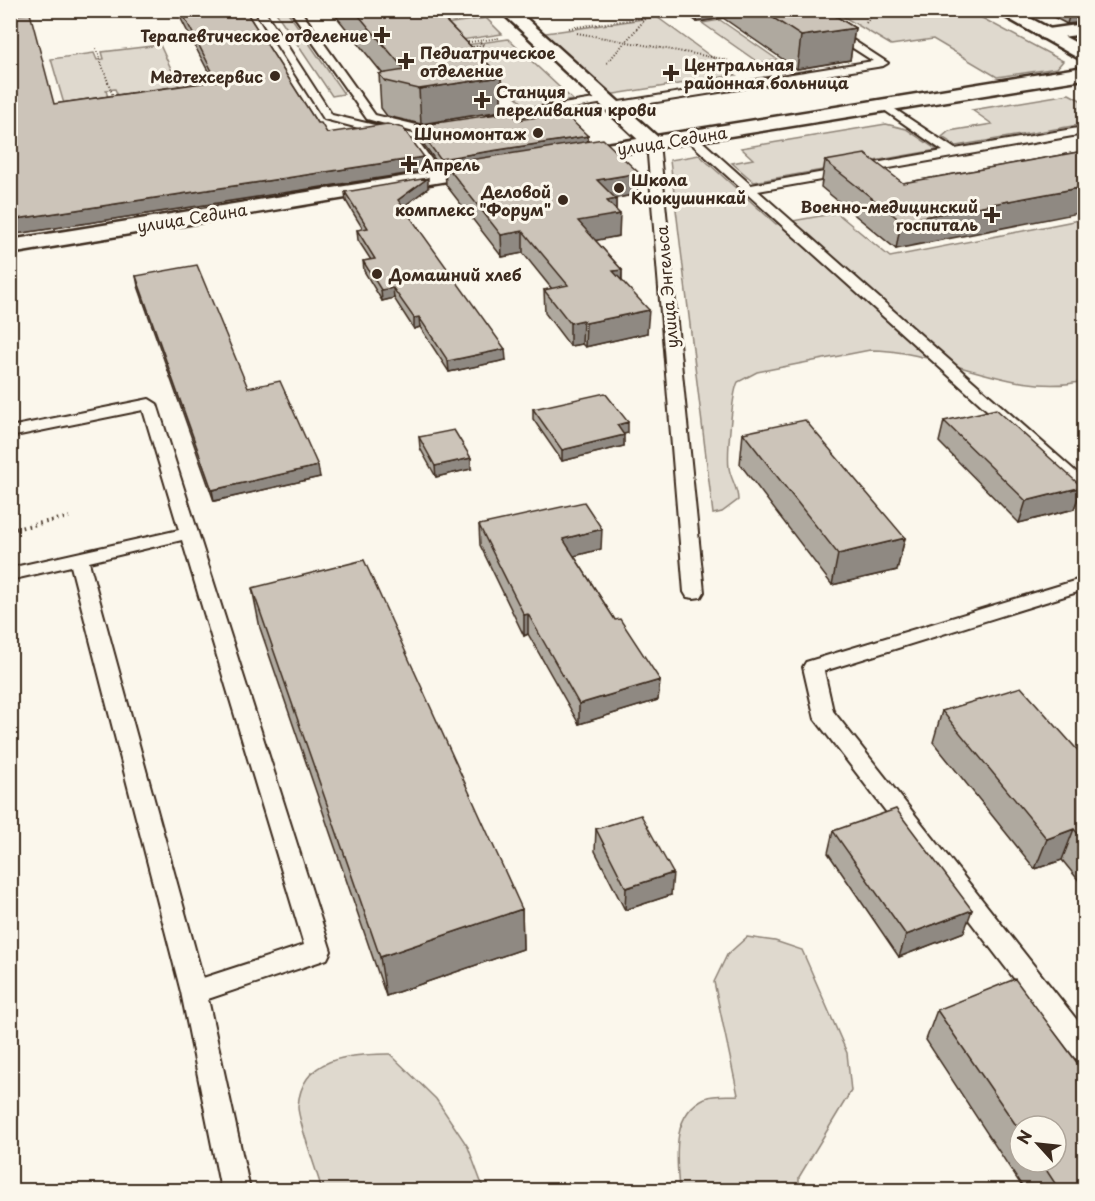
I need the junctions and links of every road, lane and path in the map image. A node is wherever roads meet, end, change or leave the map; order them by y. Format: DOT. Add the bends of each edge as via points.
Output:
graph roads {
  1 [pos="259,10"];
  2 [pos="295,10"];
  3 [pos="507,10"];
  4 [pos="799,10"];
  5 [pos="1001,10"];
  6 [pos="481,16"];
  7 [pos="647,17"];
  8 [pos="434,22"];
  9 [pos="439,22"];
  10 [pos="446,29"];
  11 [pos="1084,29"];
  12 [pos="562,30"];
  13 [pos="1047,34"];
  14 [pos="479,41"];
  15 [pos="626,42"];
  16 [pos="460,44"];
  17 [pos="96,48"];
  18 [pos="1084,54"];
  19 [pos="728,60"];
  20 [pos="1084,73"];
  21 [pos="589,84"];
  22 [pos="115,103"];
  23 [pos="610,103"];
  24 [pos="884,105"];
  25 [pos="477,121"];
  26 [pos="454,124"];
  27 [pos="1084,130"];
  28 [pos="690,136"];
  29 [pos="653,143"];
  30 [pos="953,153"];
  31 [pos="551,159"];
  32 [pos="506,166"];
  33 [pos="438,177"];
  34 [pos="749,189"];
  35 [pos="10,246"];
  36 [pos="10,432"];
  37 [pos="1084,488"];
  38 [pos="69,516"];
  39 [pos="10,530"];
  40 [pos="189,533"];
  41 [pos="78,558"];
  42 [pos="10,574"];
  43 [pos="1084,584"];
  44 [pos="694,592"];
  45 [pos="194,992"];
  46 [pos="1084,1048"];
  47 [pos="236,1191"];
  1 -- 33 [label="lane" via="328,117 409,138"];
  2 -- 26 [label="lane" via="371,117 421,130"];
  3 -- 21 [label="street"];
  4 -- 23 [label="lane" via="883,63"];
  5 -- 13 [label="street"];
  6 -- 9 [label="path"];
  7 -- 15 [label="path"];
  8 -- 9 [label="path"];
  9 -- 10 [label="path"];
  11 -- 13 [label="street"];
  12 -- 15 [label="path"];
  13 -- 18 [label="street"];
  14 -- 16 [label="path" via="483,45 465,48"];
  15 -- 19 [label="path"];
  15 -- 21 [label="path"];
  17 -- 22 [label="path"];
  20 -- 24 [label="street, улица Седина"];
  21 -- 23 [label="street"];
  23 -- 25 [label="lane"];
  23 -- 29 [label="street"];
  24 -- 28 [label="street, улица Седина"];
  24 -- 30 [label="lane"];
  27 -- 30 [label="lane"];
  28 -- 29 [label="street, улица Седина"];
  28 -- 34 [label="lane"];
  29 -- 31 [label="street, улица Седина"];
  29 -- 44 [label="lane, улица Энгельса"];
  30 -- 34 [label="lane"];
  32 -- 33 [label="street, улица Седина"];
  33 -- 35 [label="street, улица Седина"];
  34 -- 37 [label="lane"];
  36 -- 40 [label="lane" via="149,404"];
  38 -- 39 [label="path"];
  40 -- 41 [label="lane"];
  40 -- 45 [label="lane" via="318,951"];
  41 -- 42 [label="lane"];
  41 -- 45 [label="lane"];
  43 -- 46 [label="lane" via="813,667 823,713"];
  45 -- 47 [label="lane"];
}
